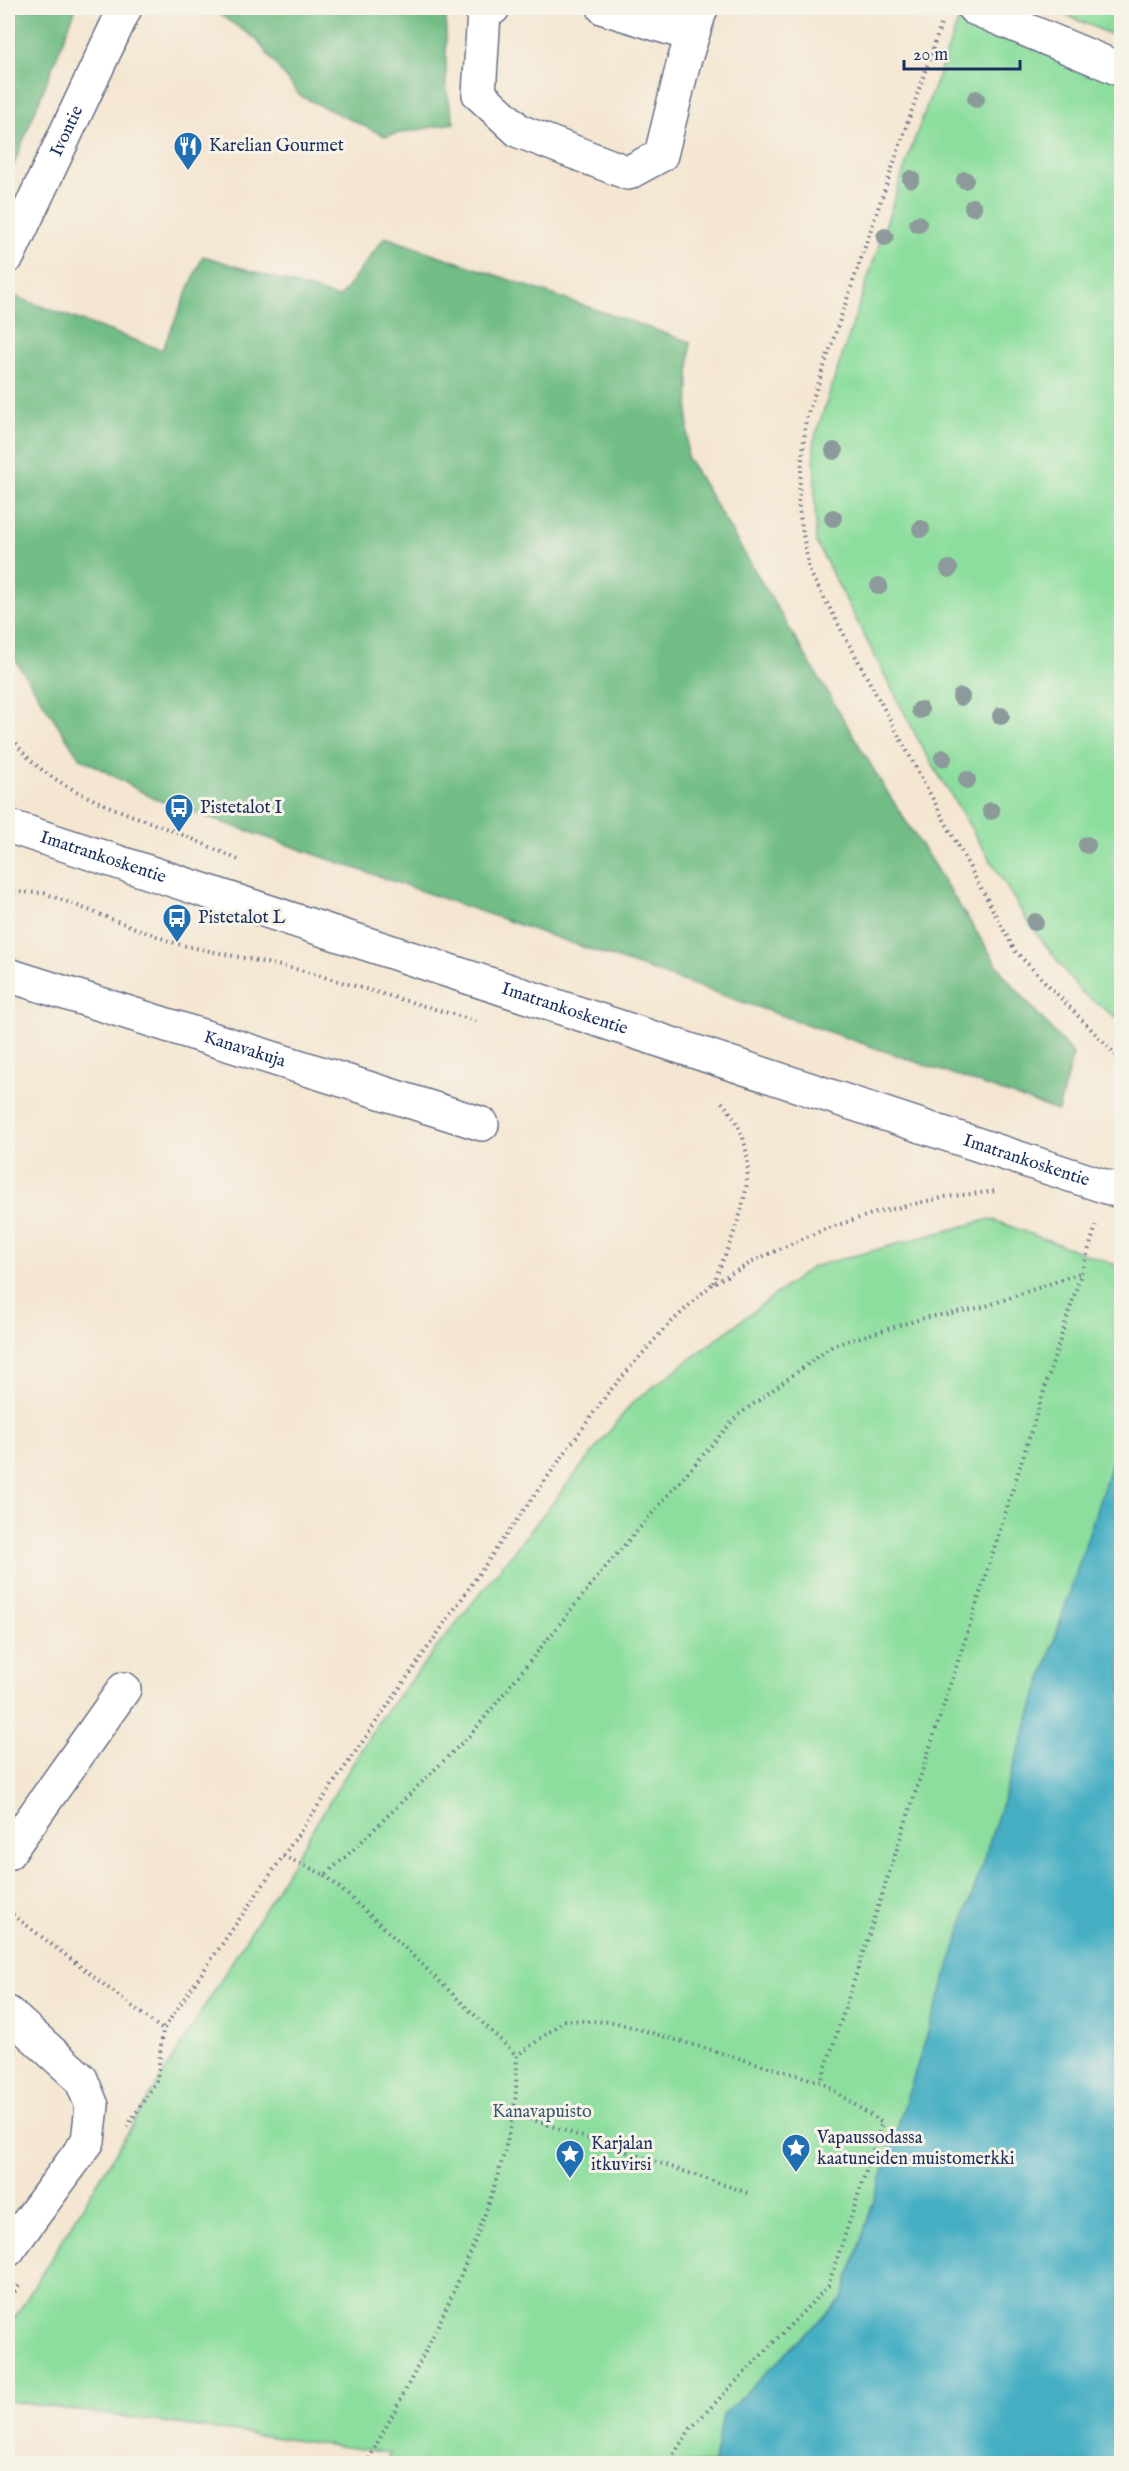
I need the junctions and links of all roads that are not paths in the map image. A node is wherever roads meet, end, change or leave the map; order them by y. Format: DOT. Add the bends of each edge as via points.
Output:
graph roads {
  1 [pos="125,8"];
  2 [pos="493,8"];
  3 [pos="604,8"];
  4 [pos="974,8"];
  5 [pos="696,21"];
  6 [pos="1122,70"];
  7 [pos="8,256"];
  8 [pos="8,826"];
  9 [pos="8,975"];
  10 [pos="482,1124"];
  11 [pos="1122,1192"];
  12 [pos="124,1689"];
  13 [pos="8,1853"];
  14 [pos="8,2013"];
  15 [pos="8,2250"];
  1 -- 7 [label="main road, Ivontie"];
  2 -- 5 [label="main road" via="484,13 479,94 519,131 628,173 661,155"];
  3 -- 5 [label="main road"];
  4 -- 6 [label="main road"];
  8 -- 11 [label="main road, Imatrankoskentie"];
  9 -- 10 [label="main road, Kanavakuja"];
  12 -- 13 [label="main road"];
  14 -- 15 [label="main road" via="81,2079 92,2106 88,2140"];
}
